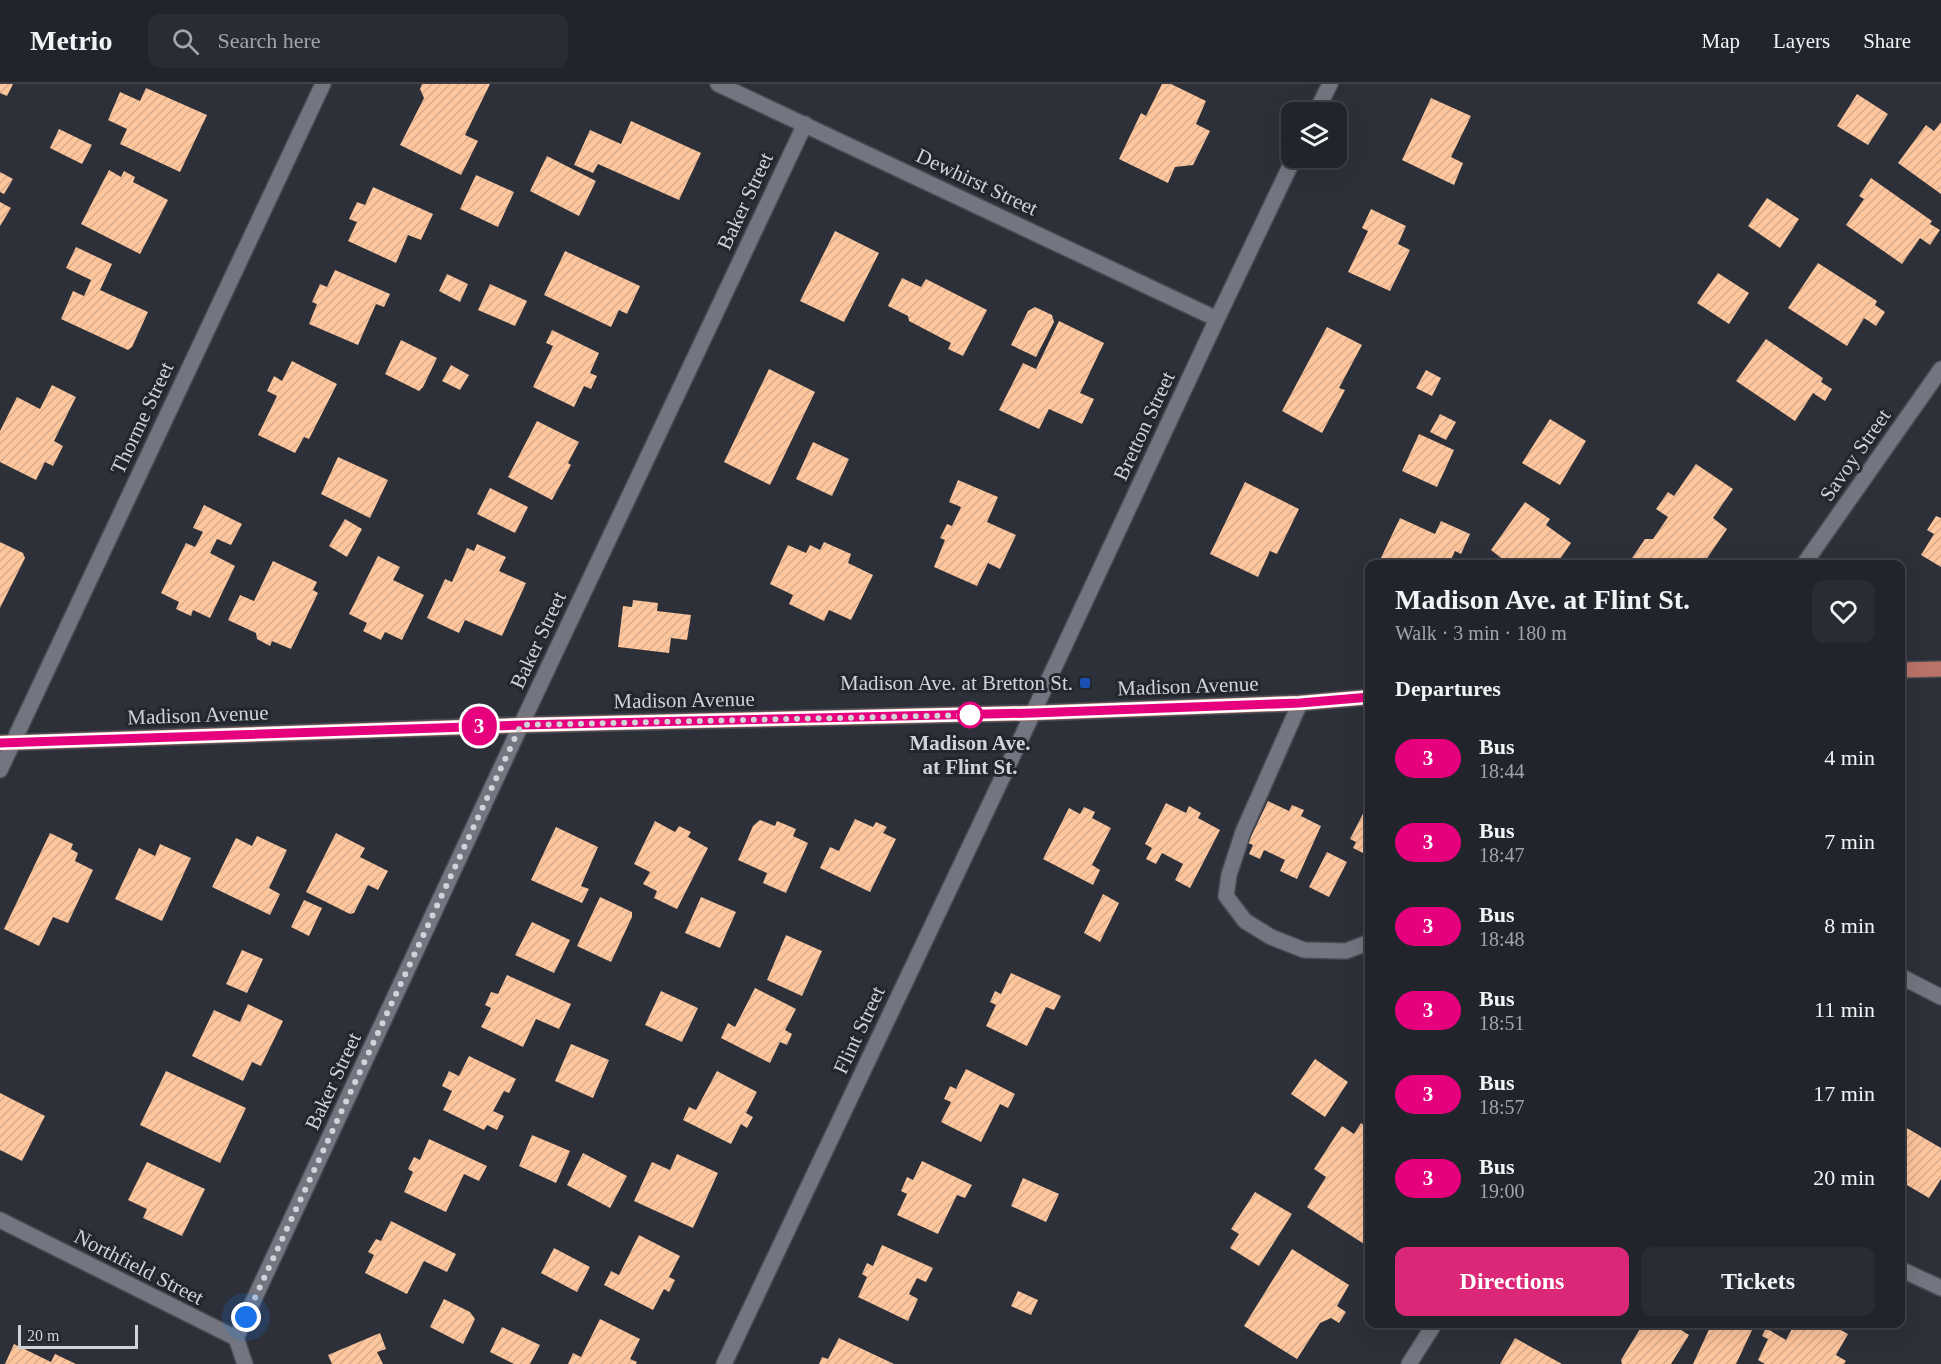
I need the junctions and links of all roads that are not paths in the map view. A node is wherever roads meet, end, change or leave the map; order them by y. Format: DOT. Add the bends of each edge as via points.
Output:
graph roads {
  1 [pos="323,84"];
  2 [pos="718,84"];
  3 [pos="1330,84"];
  4 [pos="1321,102"];
  5 [pos="805,124"];
  6 [pos="1289,168"];
  7 [pos="1217,319"];
  8 [pos="1941,369"];
  9 [pos="1807,560"];
  10 [pos="1941,669"];
  11 [pos="1905,670"];
  12 [pos="1365,697"];
  13 [pos="1300,703"];
  14 [pos="1033,713"];
  15 [pos="521,725"];
  16 [pos="6,742"];
  17 [pos="0,770"];
  18 [pos="1365,944"];
  19 [pos="1905,979"];
  20 [pos="1941,997"];
  21 [pos="0,1220"];
  22 [pos="1905,1271"];
  23 [pos="1941,1288"];
  24 [pos="1432,1328"];
  25 [pos="236,1338"];
  26 [pos="245,1364"];
  27 [pos="724,1364"];
  28 [pos="1409,1364"];
  1 -- 16 [label="street, Thorme Street"];
  2 -- 5 [label="street, Dewhirst Street"];
  3 -- 4 [label="street"];
  5 -- 7 [label="street, Dewhirst Street"];
  5 -- 15 [label="street, Baker Street"];
  6 -- 7 [label="street, Bretton Street"];
  7 -- 14 [label="street, Bretton Street"];
  8 -- 9 [label="street, Savoy Street"];
  10 -- 11 [label="main road"];
  12 -- 13 [label="main road, Madison Avenue"];
  13 -- 14 [label="main road, Madison Avenue"];
  13 -- 18 [label="street" via="1243,832 1226,896 1245,921 1304,950 1346,951"];
  14 -- 15 [label="main road, Madison Avenue"];
  14 -- 27 [label="street, Flint Street"];
  15 -- 16 [label="main road, Madison Avenue"];
  15 -- 25 [label="street, Baker Street"];
  16 -- 17 [label="street, Thorme Street"];
  19 -- 20 [label="street"];
  21 -- 25 [label="street, Northfield Street"];
  22 -- 23 [label="street"];
  24 -- 28 [label="street"];
  25 -- 26 [label="street"];
}
